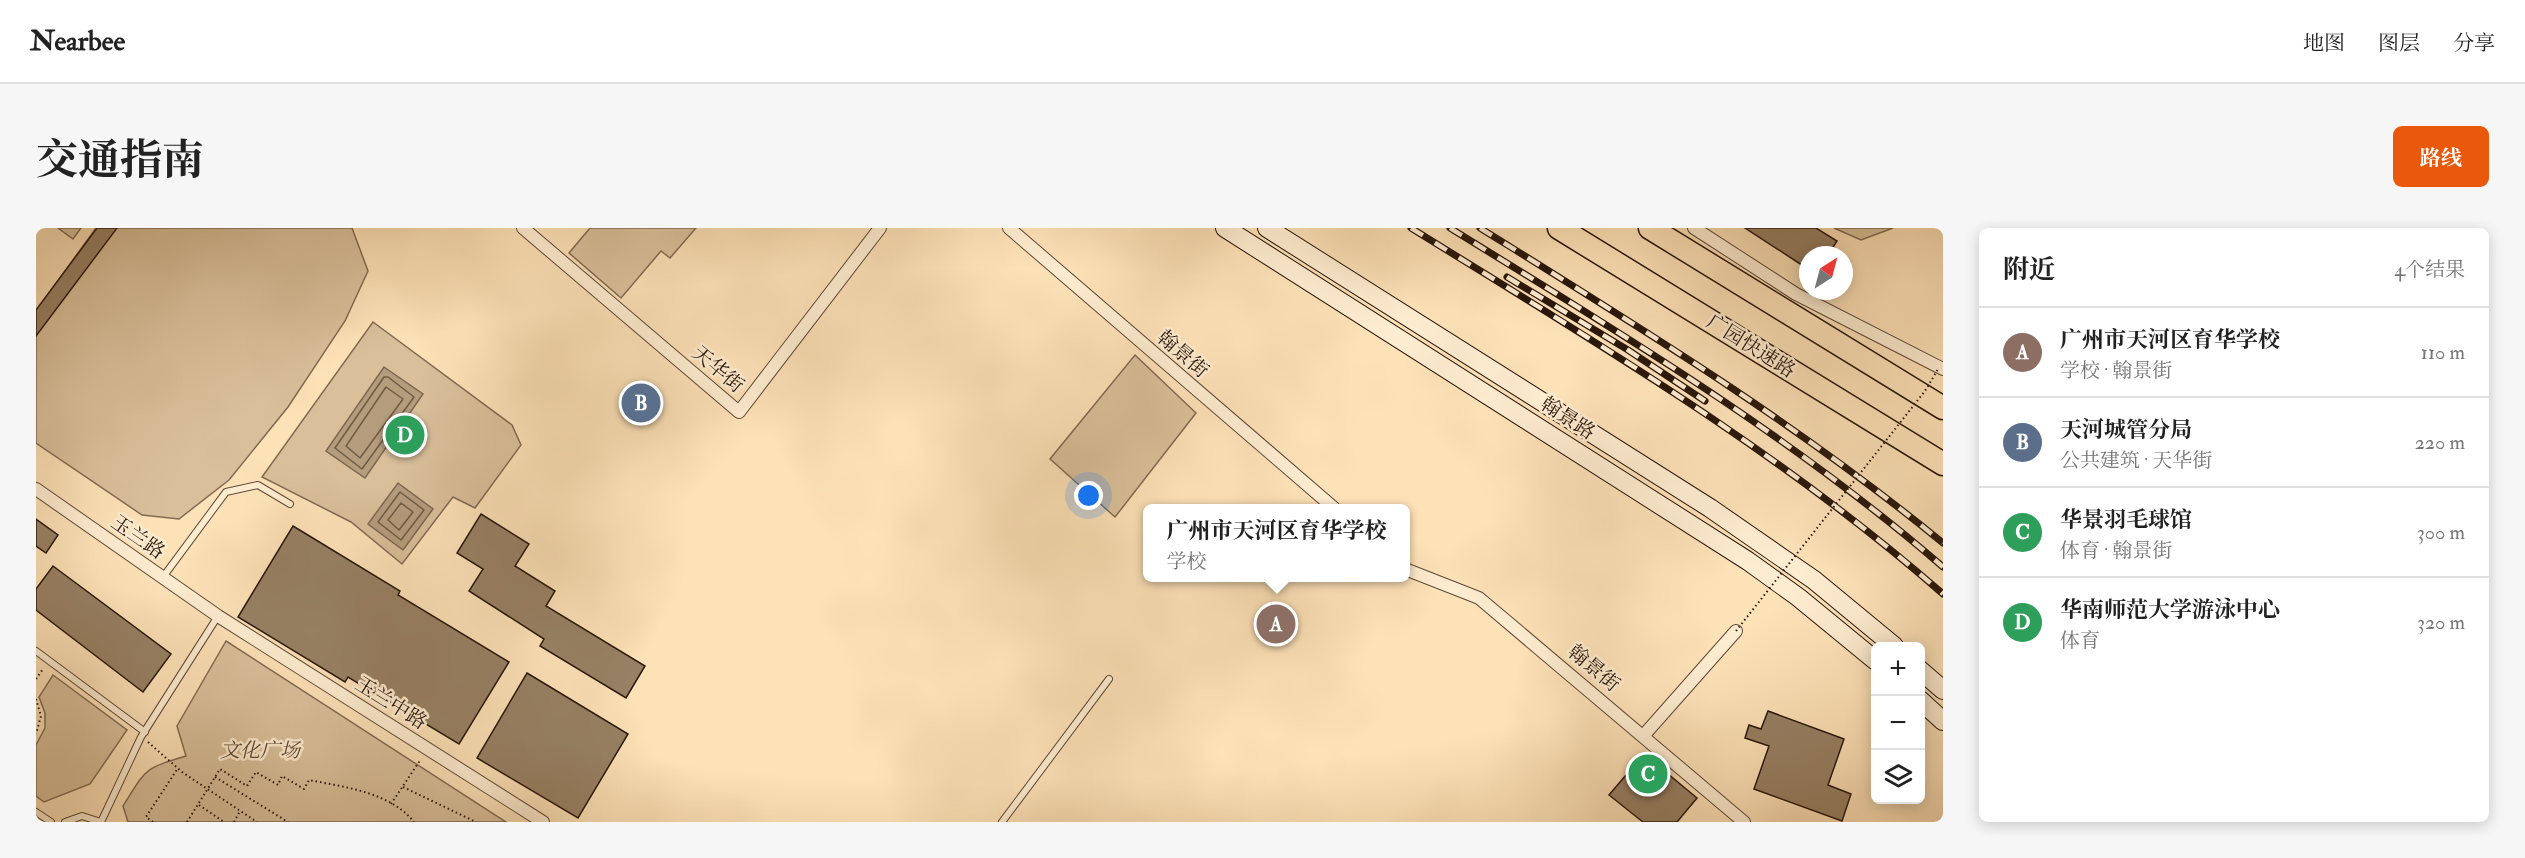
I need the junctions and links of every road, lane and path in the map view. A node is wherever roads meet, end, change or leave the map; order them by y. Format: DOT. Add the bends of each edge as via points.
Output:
graph roads {
  1 [pos="523,228"];
  2 [pos="880,228"];
  3 [pos="1009,228"];
  4 [pos="1225,228"];
  5 [pos="1268,228"];
  6 [pos="1558,228"];
  7 [pos="1650,228"];
  8 [pos="1694,228"];
  9 [pos="1941,370"];
  10 [pos="1943,408"];
  11 [pos="1943,464"];
  12 [pos="36,489"];
  13 [pos="290,504"];
  14 [pos="1329,504"];
  15 [pos="1410,571"];
  16 [pos="163,578"];
  17 [pos="218,616"];
  18 [pos="1736,632"];
  19 [pos="1889,642"];
  20 [pos="36,651"];
  21 [pos="1871,659"];
  22 [pos="1925,674"];
  23 [pos="1109,679"];
  24 [pos="1943,690"];
  25 [pos="36,699"];
  26 [pos="1925,705"];
  27 [pos="1943,721"];
  28 [pos="36,734"];
  29 [pos="143,735"];
  30 [pos="1644,735"];
  31 [pos="428,749"];
  32 [pos="178,768"];
  33 [pos="214,777"];
  34 [pos="403,787"];
  35 [pos="207,789"];
  36 [pos="391,804"];
  37 [pos="198,805"];
  38 [pos="240,811"];
  39 [pos="36,812"];
  40 [pos="51,822"];
  41 [pos="65,822"];
  42 [pos="153,822"];
  43 [pos="187,822"];
  44 [pos="224,822"];
  45 [pos="234,822"];
  46 [pos="257,822"];
  47 [pos="288,822"];
  48 [pos="414,822"];
  49 [pos="476,822"];
  50 [pos="543,822"];
  51 [pos="1002,822"];
  52 [pos="1744,822"];
  1 -- 2 [label="street, 天华街" via="739,412"];
  3 -- 14 [label="street, 翰景街"];
  4 -- 21 [label="street, 翰景路" via="1748,561"];
  5 -- 19 [label="street, 翰景路" via="1710,508 1814,580"];
  6 -- 11 [label="highway, 广园快速路"];
  7 -- 10 [label="highway"];
  8 -- 9 [label="street" via="1796,294"];
  9 -- 18 [label="path, bridge"];
  12 -- 16 [label="street, 玉兰路"];
  13 -- 16 [label="lane" via="258,485 226,492"];
  15 -- 30 [label="street, 翰景街" via="1479,598"];
  16 -- 17 [label="street, 玉兰路"];
  17 -- 29 [label="lane"];
  17 -- 31 [label="street, 玉兰中路"];
  18 -- 30 [label="street"];
  20 -- 29 [label="lane"];
  22 -- 24 [label="street"];
  23 -- 51 [label="lane"];
  25 -- 28 [label="path" via="42,716"];
  26 -- 27 [label="street"];
  29 -- 32 [label="path"];
  29 -- 41 [label="lane" via="101,822 82,816"];
  30 -- 52 [label="street, 翰景街"];
  31 -- 34 [label="path"];
  31 -- 50 [label="street, 玉兰中路"];
  32 -- 35 [label="path"];
  32 -- 42 [label="path" via="146,817"];
  33 -- 35 [label="path"];
  33 -- 36 [label="path" via="220,769 247,786 256,772 278,785 282,776 304,789 309,780 367,792"];
  33 -- 47 [label="path"];
  34 -- 36 [label="path"];
  34 -- 49 [label="path"];
  35 -- 37 [label="path"];
  35 -- 38 [label="path"];
  36 -- 48 [label="path"];
  37 -- 43 [label="path"];
  37 -- 44 [label="path"];
  38 -- 45 [label="path"];
  38 -- 46 [label="path"];
  39 -- 40 [label="lane"];
}
